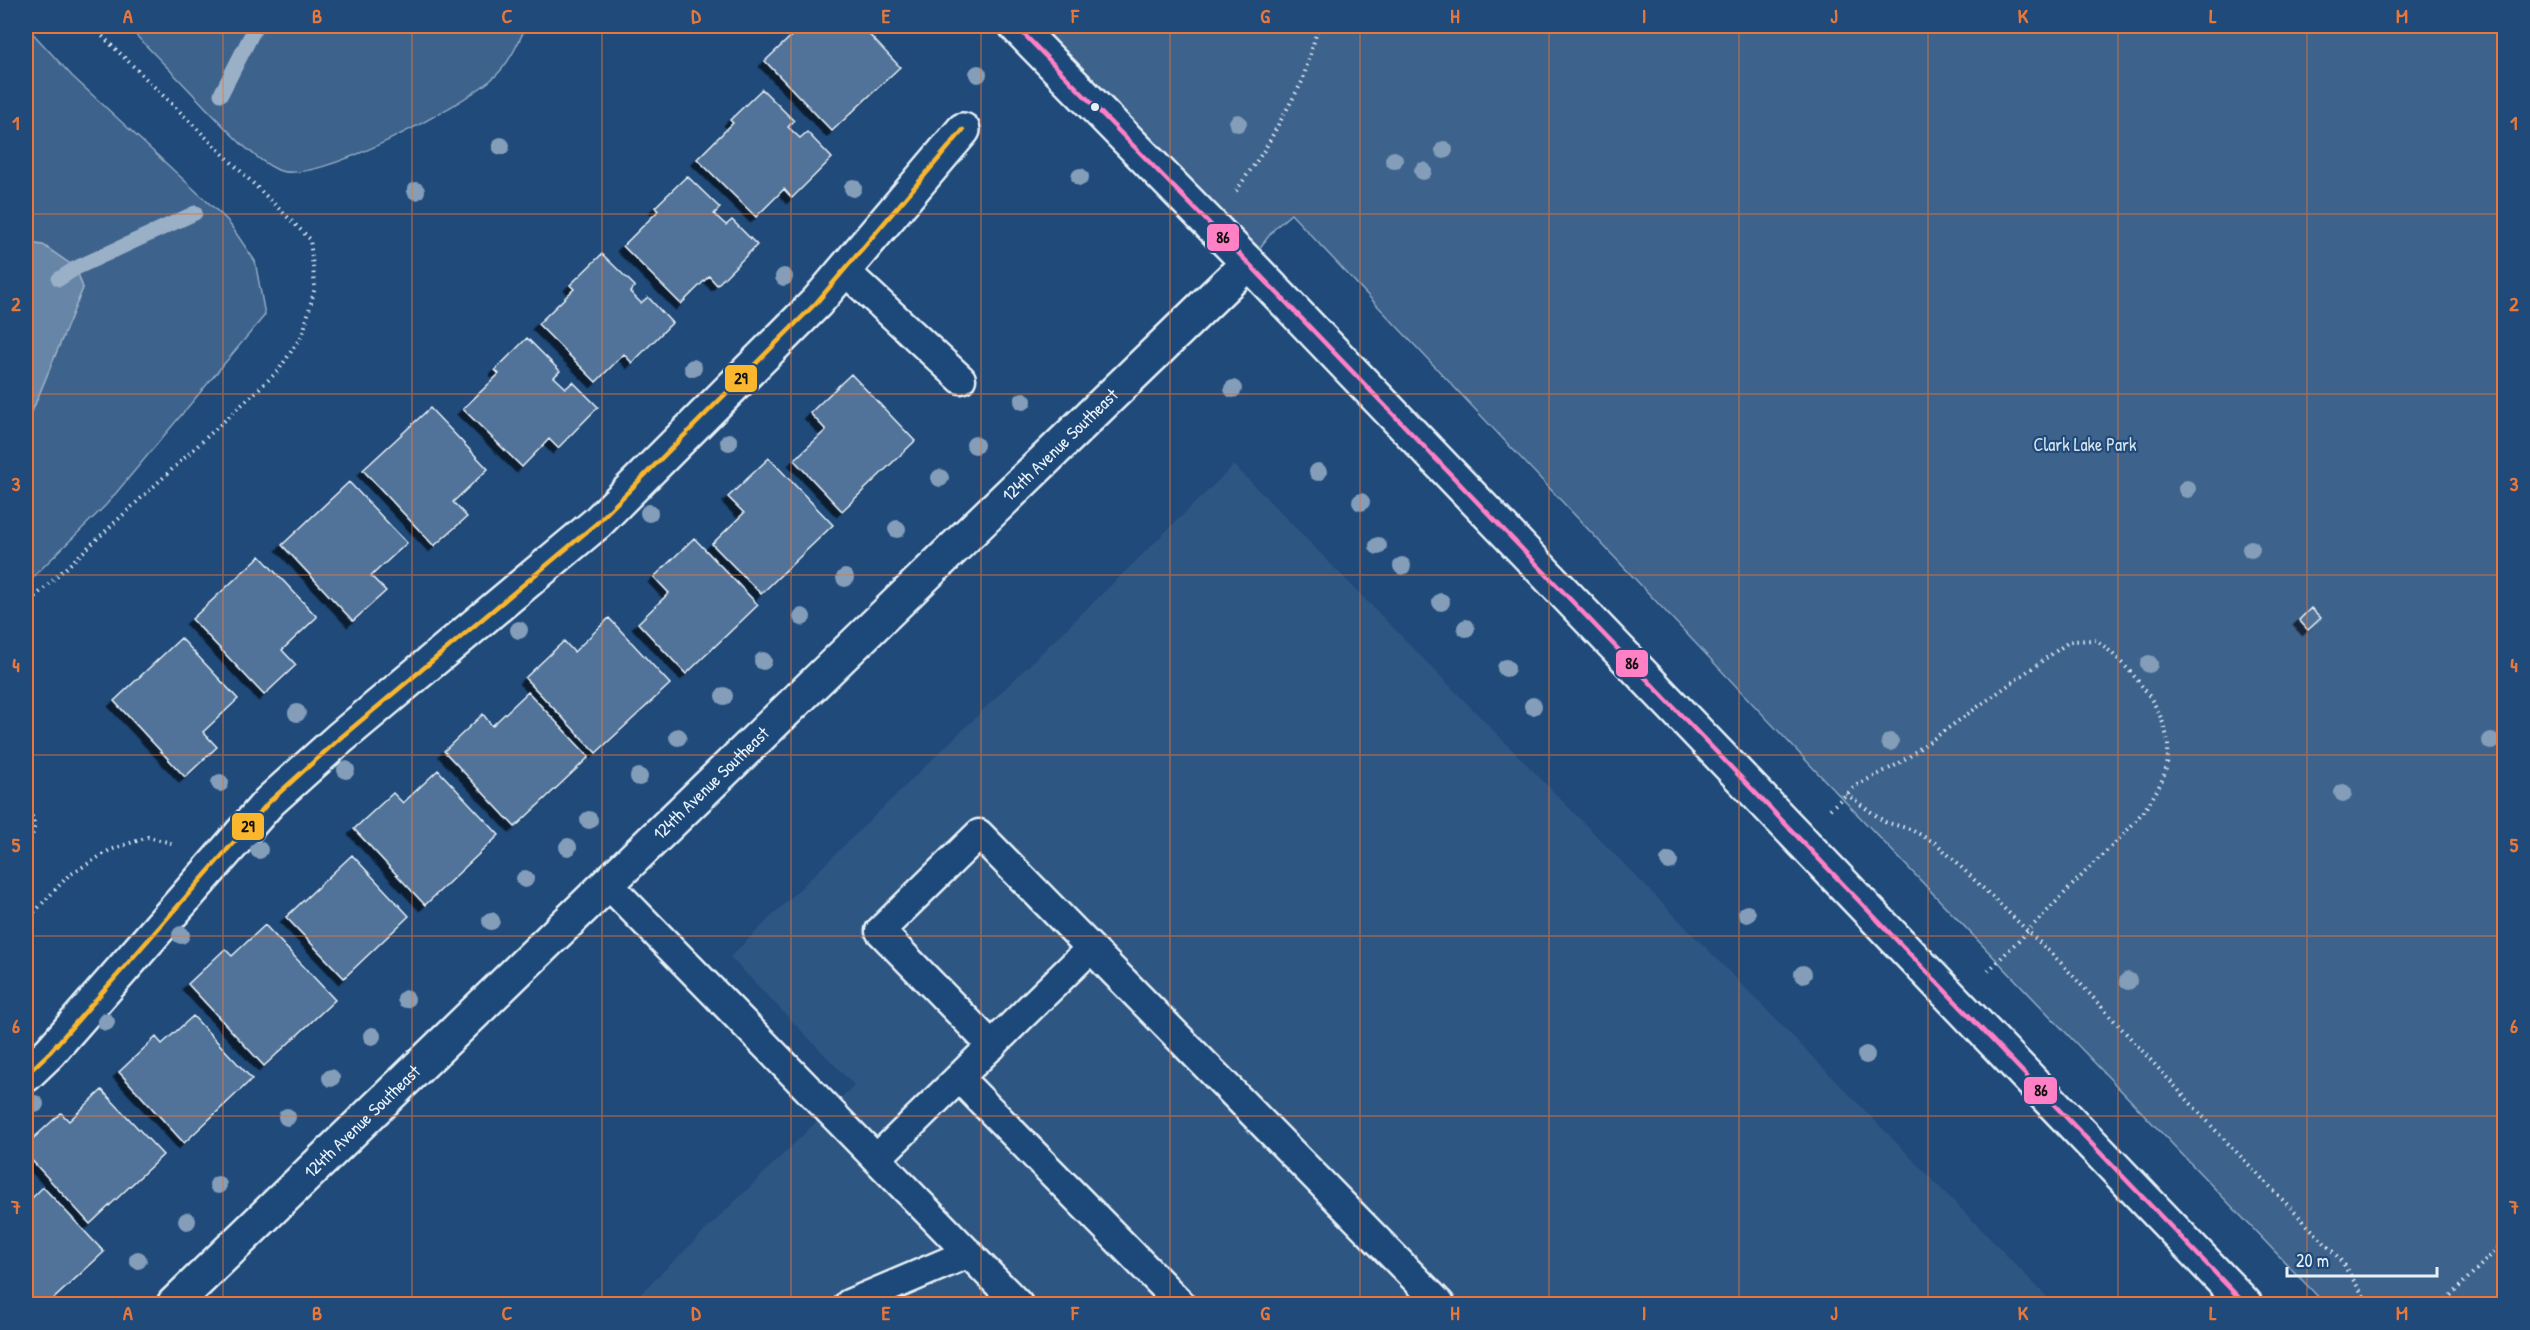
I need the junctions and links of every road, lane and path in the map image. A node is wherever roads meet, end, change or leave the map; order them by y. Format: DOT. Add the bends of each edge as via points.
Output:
graph roads {
  1 [pos="92,26"];
  2 [pos="1016,26"];
  3 [pos="1325,26"];
  4 [pos="963,130"];
  5 [pos="1210,224"];
  6 [pos="1248,262"];
  7 [pos="844,270"];
  8 [pos="961,379"];
  9 [pos="26,605"];
  10 [pos="1846,794"];
  11 [pos="26,799"];
  12 [pos="1797,837"];
  13 [pos="222,856"];
  14 [pos="26,858"];
  15 [pos="608,884"];
  16 [pos="26,921"];
  17 [pos="2028,931"];
  18 [pos="1091,948"];
  19 [pos="1957,1003"];
  20 [pos="992,1046"];
  21 [pos="26,1075"];
  22 [pos="959,1078"];
  23 [pos="877,1158"];
  24 [pos="2505,1242"];
  25 [pos="969,1253"];
  26 [pos="174,1305"];
  27 [pos="849,1305"];
  28 [pos="1018,1305"];
  29 [pos="1181,1305"];
  30 [pos="1440,1305"];
  31 [pos="2245,1305"];
  32 [pos="2369,1305"];
  33 [pos="2442,1305"];
  1 -- 9 [label="path" via="310,239 315,287 303,334 278,371"];
  2 -- 5 [label="street"];
  3 -- 5 [label="path" via="1318,28 1302,82 1265,149"];
  4 -- 7 [label="street"];
  5 -- 6 [label="street"];
  6 -- 12 [label="street"];
  6 -- 15 [label="street, 124th Avenue Southeast"];
  7 -- 8 [label="lane"];
  7 -- 13 [label="street" via="597,524 339,739 268,802"];
  10 -- 12 [label="path"];
  10 -- 17 [label="path" via="1885,822 1910,829 1937,844"];
  10 -- 17 [label="path" via="1898,764 2070,640 2097,640 2124,663 2153,701 2164,730 2167,753 2163,778 2148,806"];
  11 -- 14 [label="path" via="36,825"];
  12 -- 19 [label="street"];
  13 -- 16 [label="path" via="148,837 110,850 68,876"];
  13 -- 21 [label="street"];
  15 -- 23 [label="lane"];
  15 -- 26 [label="street, 124th Avenue Southeast"];
  17 -- 19 [label="path"];
  17 -- 32 [label="path" via="2339,1258"];
  18 -- 20 [label="lane"];
  18 -- 20 [label="lane" via="980,834 880,931"];
  18 -- 30 [label="lane"];
  19 -- 31 [label="street"];
  20 -- 22 [label="lane"];
  22 -- 23 [label="lane"];
  22 -- 29 [label="lane"];
  23 -- 25 [label="lane"];
  24 -- 33 [label="path"];
  25 -- 27 [label="lane"];
  25 -- 28 [label="lane"];
}
